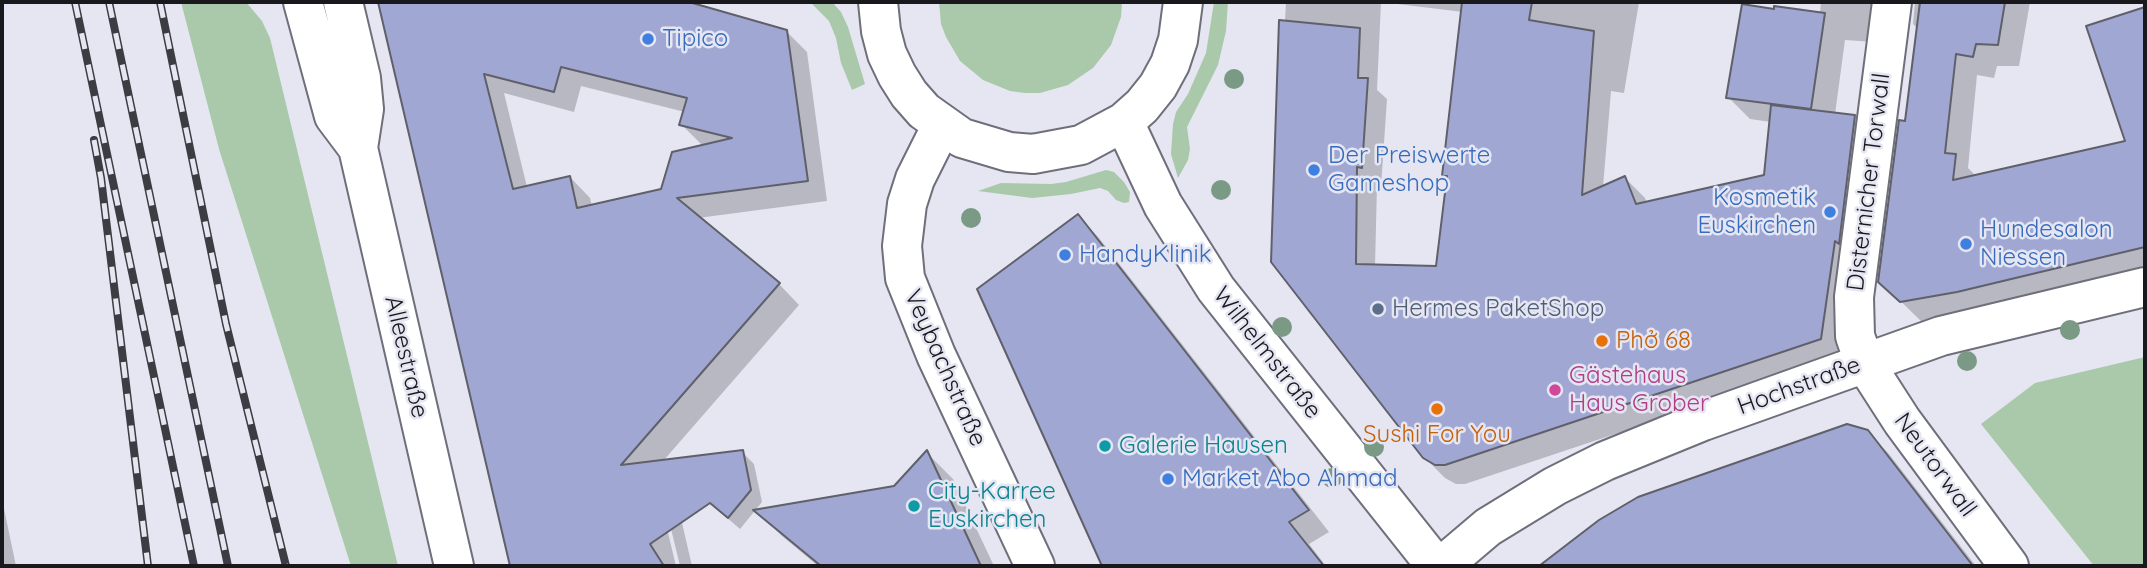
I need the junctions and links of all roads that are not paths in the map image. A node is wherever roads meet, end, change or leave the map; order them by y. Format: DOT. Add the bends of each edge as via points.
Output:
graph roads {
  1 [pos="303,2"];
  2 [pos="344,2"];
  3 [pos="1183,2"];
  4 [pos="1892,2"];
  5 [pos="875,4"];
  6 [pos="1124,122"];
  7 [pos="942,125"];
  8 [pos="358,148"];
  9 [pos="2145,286"];
  10 [pos="1864,362"];
  11 [pos="454,566"];
  12 [pos="1035,566"];
  13 [pos="1436,566"];
  14 [pos="1441,566"];
  15 [pos="2009,566"];
  1 -- 8 [label="street, Alleestraße" via="334,116"];
  2 -- 8 [label="street, Alleestraße" via="362,78 364,109"];
  3 -- 6 [label="street" via="1170,64 1150,96"];
  4 -- 10 [label="street, Disternicher Torwall" via="1854,297 1855,337"];
  5 -- 7 [label="street" via="897,75 924,111"];
  6 -- 7 [label="street" via="1081,145 1033,154 986,146"];
  6 -- 13 [label="street, Wilhelmstraße" via="1163,205 1216,289"];
  7 -- 12 [label="street, Veybachstraße" via="907,204 901,246 905,278"];
  8 -- 11 [label="street, Alleestraße"];
  9 -- 10 [label="street, Hochstraße" via="1941,336"];
  10 -- 14 [label="street, Hochstraße" via="1605,461 1488,527"];
  10 -- 15 [label="street, Neutorwall"];
}
